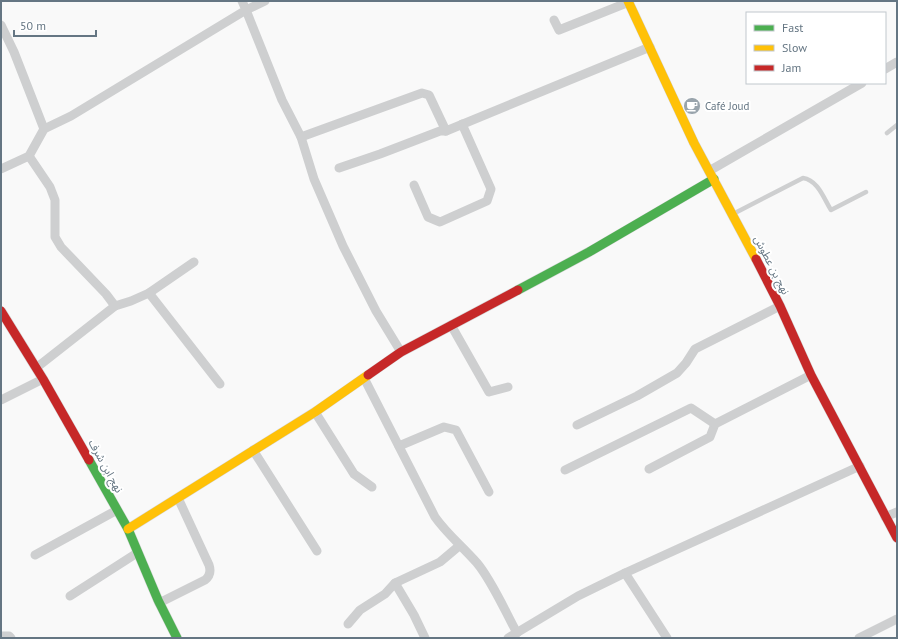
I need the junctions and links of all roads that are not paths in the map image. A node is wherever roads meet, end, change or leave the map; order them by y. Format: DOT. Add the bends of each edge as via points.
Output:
graph roads {
  1 [pos="242,1"];
  2 [pos="265,1"];
  3 [pos="629,2"];
  4 [pos="246,10"];
  5 [pos="554,20"];
  6 [pos="1,25"];
  7 [pos="650,47"];
  8 [pos="897,62"];
  9 [pos="886,69"];
  10 [pos="860,84"];
  11 [pos="462,124"];
  12 [pos="897,125"];
  13 [pos="44,129"];
  14 [pos="446,131"];
  15 [pos="887,133"];
  16 [pos="301,138"];
  17 [pos="29,156"];
  18 [pos="339,168"];
  19 [pos="1,170"];
  20 [pos="709,171"];
  21 [pos="714,179"];
  22 [pos="414,185"];
  23 [pos="866,192"];
  24 [pos="733,214"];
  25 [pos="194,262"];
  26 [pos="149,293"];
  27 [pos="115,306"];
  28 [pos="780,306"];
  29 [pos="1,311"];
  30 [pos="451,325"];
  31 [pos="401,352"];
  32 [pos="36,368"];
  33 [pos="811,375"];
  34 [pos="364,378"];
  35 [pos="43,379"];
  36 [pos="220,384"];
  37 [pos="508,387"];
  38 [pos="1,400"];
  39 [pos="315,412"];
  40 [pos="715,424"];
  41 [pos="577,425"];
  42 [pos="399,446"];
  43 [pos="253,450"];
  44 [pos="860,466"];
  45 [pos="649,469"];
  46 [pos="565,470"];
  47 [pos="372,487"];
  48 [pos="489,492"];
  49 [pos="178,498"];
  50 [pos="117,510"];
  51 [pos="897,512"];
  52 [pos="885,517"];
  53 [pos="128,529"];
  54 [pos="897,538"];
  55 [pos="459,546"];
  56 [pos="316,550"];
  57 [pos="137,553"];
  58 [pos="36,554"];
  59 [pos="625,573"];
  60 [pos="395,583"];
  61 [pos="70,596"];
  62 [pos="159,603"];
  63 [pos="897,619"];
  64 [pos="348,624"];
  65 [pos="517,633"];
  66 [pos="1,636"];
  67 [pos="11,638"];
  68 [pos="177,638"];
  69 [pos="426,638"];
  70 [pos="508,638"];
  71 [pos="667,638"];
  72 [pos="859,638"];
  1 -- 4 [label="street"];
  2 -- 4 [label="street"];
  3 -- 5 [label="street" via="559,30"];
  3 -- 7 [label="street, نهج بن عطوش"];
  4 -- 13 [label="street" via="71,116"];
  4 -- 16 [label="street" via="282,100"];
  6 -- 13 [label="street"];
  7 -- 11 [label="street"];
  7 -- 20 [label="street, نهج بن عطوش"];
  8 -- 9 [label="street"];
  10 -- 20 [label="street"];
  11 -- 14 [label="street"];
  11 -- 22 [label="street" via="491,189 487,201 440,222 428,217"];
  12 -- 15 [label="lane"];
  13 -- 17 [label="street"];
  14 -- 16 [label="street" via="429,95 422,93"];
  14 -- 18 [label="street"];
  16 -- 31 [label="street" via="314,179 343,246 376,311"];
  17 -- 19 [label="street"];
  17 -- 27 [label="street" via="50,187 54,200 55,237 61,247"];
  20 -- 21 [label="street, نهج بن عطوش"];
  21 -- 24 [label="street, نهج بن عطوش"];
  21 -- 30 [label="street" via="589,252"];
  23 -- 24 [label="lane" via="831,210 814,182 803,178"];
  24 -- 28 [label="street, نهج بن عطوش"];
  25 -- 26 [label="street"];
  26 -- 27 [label="street"];
  26 -- 36 [label="street"];
  27 -- 32 [label="street"];
  28 -- 33 [label="street, نهج بن عطوش"];
  28 -- 41 [label="street" via="695,349 676,373"];
  29 -- 32 [label="street, نهج ابن شرف"];
  30 -- 31 [label="street"];
  30 -- 37 [label="street" via="489,392"];
  31 -- 34 [label="street"];
  32 -- 35 [label="street, نهج ابن شرف"];
  33 -- 40 [label="street"];
  33 -- 44 [label="street, نهج بن عطوش"];
  34 -- 39 [label="street"];
  34 -- 42 [label="street"];
  35 -- 38 [label="street"];
  35 -- 50 [label="street, نهج ابن شرف"];
  39 -- 43 [label="street"];
  39 -- 47 [label="street" via="354,474"];
  40 -- 45 [label="street" via="710,437"];
  40 -- 46 [label="street" via="691,408"];
  42 -- 48 [label="street" via="444,427 456,430"];
  42 -- 55 [label="street" via="435,517"];
  43 -- 49 [label="street"];
  43 -- 56 [label="street"];
  44 -- 52 [label="street, نهج بن عطوش"];
  44 -- 59 [label="street"];
  49 -- 53 [label="street"];
  49 -- 62 [label="street" via="209,565 210,573 205,580"];
  50 -- 53 [label="street, نهج ابن شرف"];
  50 -- 58 [label="street"];
  51 -- 52 [label="street"];
  52 -- 54 [label="street, نهج بن عطوش"];
  53 -- 57 [label="street, نهج ابن شرف"];
  55 -- 60 [label="street" via="440,562"];
  55 -- 65 [label="street" via="477,563 486,576"];
  57 -- 61 [label="street"];
  57 -- 62 [label="street, نهج ابن شرف"];
  59 -- 65 [label="street" via="578,596"];
  59 -- 71 [label="street"];
  60 -- 64 [label="street" via="385,594 360,610"];
  60 -- 69 [label="street"];
  62 -- 68 [label="street, نهج ابن شرف"];
  63 -- 72 [label="street"];
  65 -- 70 [label="street"];
  66 -- 67 [label="street"];
}
